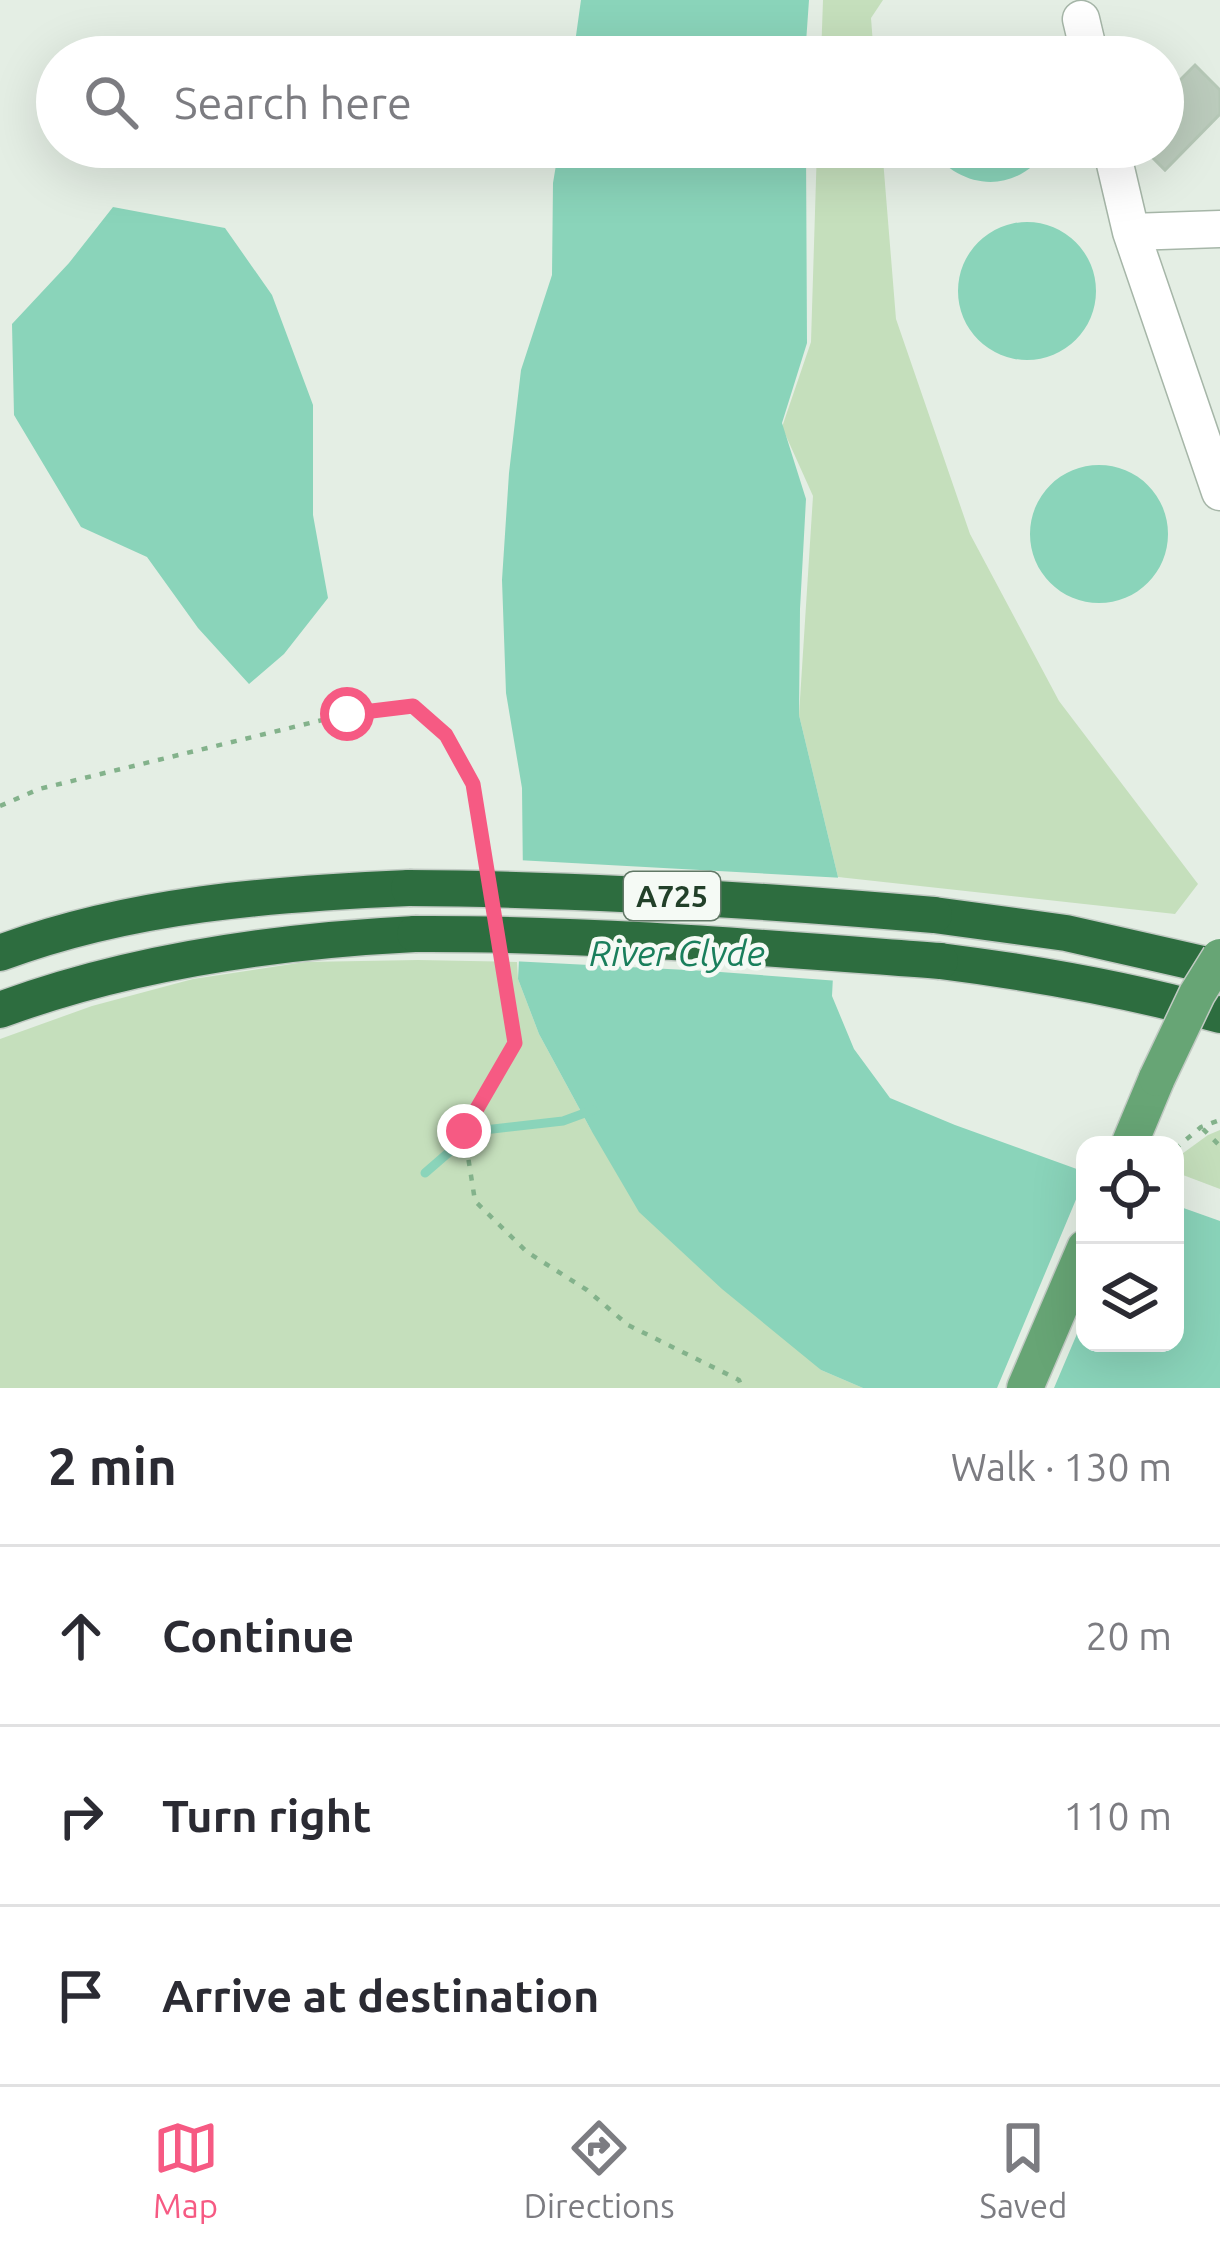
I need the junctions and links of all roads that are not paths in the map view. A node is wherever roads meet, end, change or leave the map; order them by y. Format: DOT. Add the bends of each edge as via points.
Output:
graph roads {
  1 [pos="1081,19"];
  2 [pos="1085,36"];
  3 [pos="1116,168"];
  4 [pos="1220,229"];
  5 [pos="1131,232"];
  6 [pos="1220,492"];
  7 [pos="0,953"];
  8 [pos="1220,957"];
  9 [pos="1220,968"];
  10 [pos="0,1010"];
  11 [pos="1220,1015"];
  12 [pos="1133,1136"];
  13 [pos="1076,1269"];
  14 [pos="1025,1388"];
  1 -- 2 [label="lane"];
  3 -- 5 [label="lane"];
  4 -- 5 [label="lane"];
  5 -- 6 [label="lane"];
  7 -- 9 [label="highway, A725, bridge" via="215,902 409,887 934,915 1066,933"];
  8 -- 12 [label="main road, bridge"];
  10 -- 11 [label="highway, A725, bridge" via="244,949 415,934 651,939 940,961 1090,983"];
  13 -- 14 [label="main road"];
}
